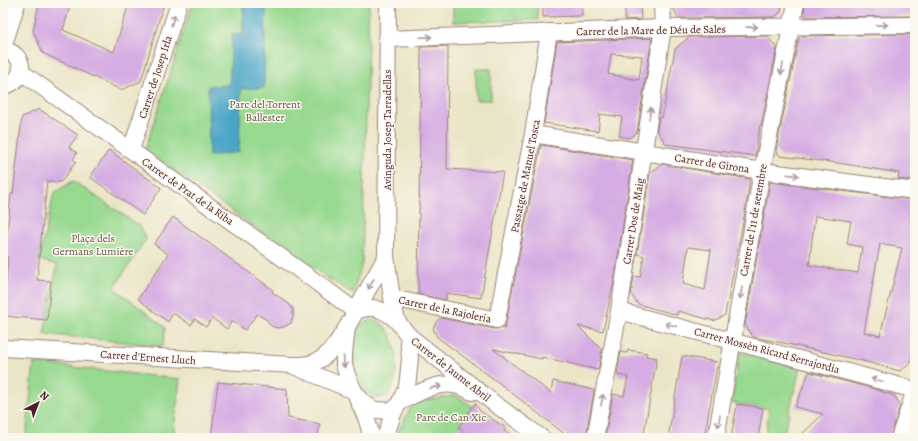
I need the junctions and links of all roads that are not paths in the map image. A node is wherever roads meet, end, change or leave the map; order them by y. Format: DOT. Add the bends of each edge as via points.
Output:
graph roads {
  1 [pos="17,3"];
  2 [pos="179,3"];
  3 [pos="388,3"];
  4 [pos="662,3"];
  5 [pos="796,3"];
  6 [pos="915,25"];
  7 [pos="790,27"];
  8 [pos="663,28"];
  9 [pos="549,32"];
  10 [pos="387,39"];
  11 [pos="3,49"];
  12 [pos="20,72"];
  13 [pos="3,86"];
  14 [pos="533,134"];
  15 [pos="131,150"];
  16 [pos="644,152"];
  17 [pos="762,171"];
  18 [pos="915,191"];
  19 [pos="386,257"];
  20 [pos="392,298"];
  21 [pos="355,311"];
  22 [pos="619,311"];
  23 [pos="497,320"];
  24 [pos="397,322"];
  25 [pos="346,327"];
  26 [pos="408,335"];
  27 [pos="733,341"];
  28 [pos="3,348"];
  29 [pos="293,365"];
  30 [pos="915,390"];
  31 [pos="354,391"];
  32 [pos="494,404"];
  33 [pos="397,406"];
  34 [pos="372,438"];
  35 [pos="385,438"];
  36 [pos="542,438"];
  37 [pos="595,438"];
  38 [pos="716,438"];
  39 [pos="899,438"];
  1 -- 11 [label="street"];
  15 -- 2 [label="street, Carrer de Josep Irla, one-way"];
  3 -- 10 [label="street, Avinguda Josep Tarradellas"];
  4 -- 8 [label="street, Carrer Dos de Maig"];
  5 -- 7 [label="street, Carrer de l'11 de setembre"];
  7 -- 6 [label="street, Carrer de la Mare de Déu de Sales, one-way"];
  8 -- 7 [label="street, Carrer de la Mare de Déu de Sales, one-way"];
  7 -- 17 [label="street, Carrer de l'11 de setembre, one-way"];
  8 -- 9 [label="street, Carrer de la Mare de Déu de Sales"];
  16 -- 8 [label="street, Carrer Dos de Maig, one-way"];
  10 -- 9 [label="street, Carrer de la Mare de Déu de Sales, one-way"];
  9 -- 14 [label="street, Passatge de Manuel Tosca"];
  10 -- 19 [label="street, Avinguda Josep Tarradellas"];
  11 -- 12 [label="street" via="17,57"];
  12 -- 13 [label="street" via="13,83"];
  12 -- 15 [label="street, Carrer de Prat de la Riba"];
  14 -- 16 [label="street, Carrer de Girona"];
  14 -- 23 [label="street, Passatge de Manuel Tosca"];
  15 -- 21 [label="street, Carrer de Prat de la Riba"];
  16 -- 17 [label="street, Carrer de Girona"];
  16 -- 22 [label="street, Carrer Dos de Maig"];
  17 -- 18 [label="street, Carrer de Girona, one-way"];
  17 -- 27 [label="street, Carrer de l'11 de setembre, one-way"];
  19 -- 20 [label="street, Avinguda Josep Tarradellas"];
  19 -- 21 [label="street, Avinguda Josep Tarradellas, one-way"];
  20 -- 23 [label="street, Carrer de la Rajoleria"];
  20 -- 24 [label="street, Avinguda Josep Tarradellas"];
  21 -- 24 [label="street" via="374,308 390,315"];
  21 -- 25 [label="street"];
  27 -- 22 [label="street, Carrer Mossèn Ricard Serrajordia, one-way"];
  37 -- 22 [label="street, Carrer Dos de Maig, one-way"];
  24 -- 26 [label="street"];
  25 -- 29 [label="street, Carrer d'Ernest Lluch" via="331,350 323,357 313,363"];
  25 -- 31 [label="street, one-way" via="344,365"];
  26 -- 32 [label="street, Carrer de Jaume Abril"];
  26 -- 33 [label="street" via="409,376 407,387"];
  30 -- 27 [label="street, Carrer Mossèn Ricard Serrajordia, one-way"];
  27 -- 38 [label="street, Carrer de l'11 de setembre, one-way"];
  28 -- 29 [label="street, Carrer d'Ernest Lluch"];
  29 -- 31 [label="street, Carrer d'Ernest Lluch"];
  30 -- 39 [label="street"];
  31 -- 33 [label="street" via="364,403 375,410"];
  31 -- 34 [label="street"];
  33 -- 32 [label="street, Carrer de Jaume Abril, one-way" via="424,390 454,385"];
  32 -- 36 [label="street, Carrer de Jaume Abril"];
  33 -- 35 [label="street"];
}
